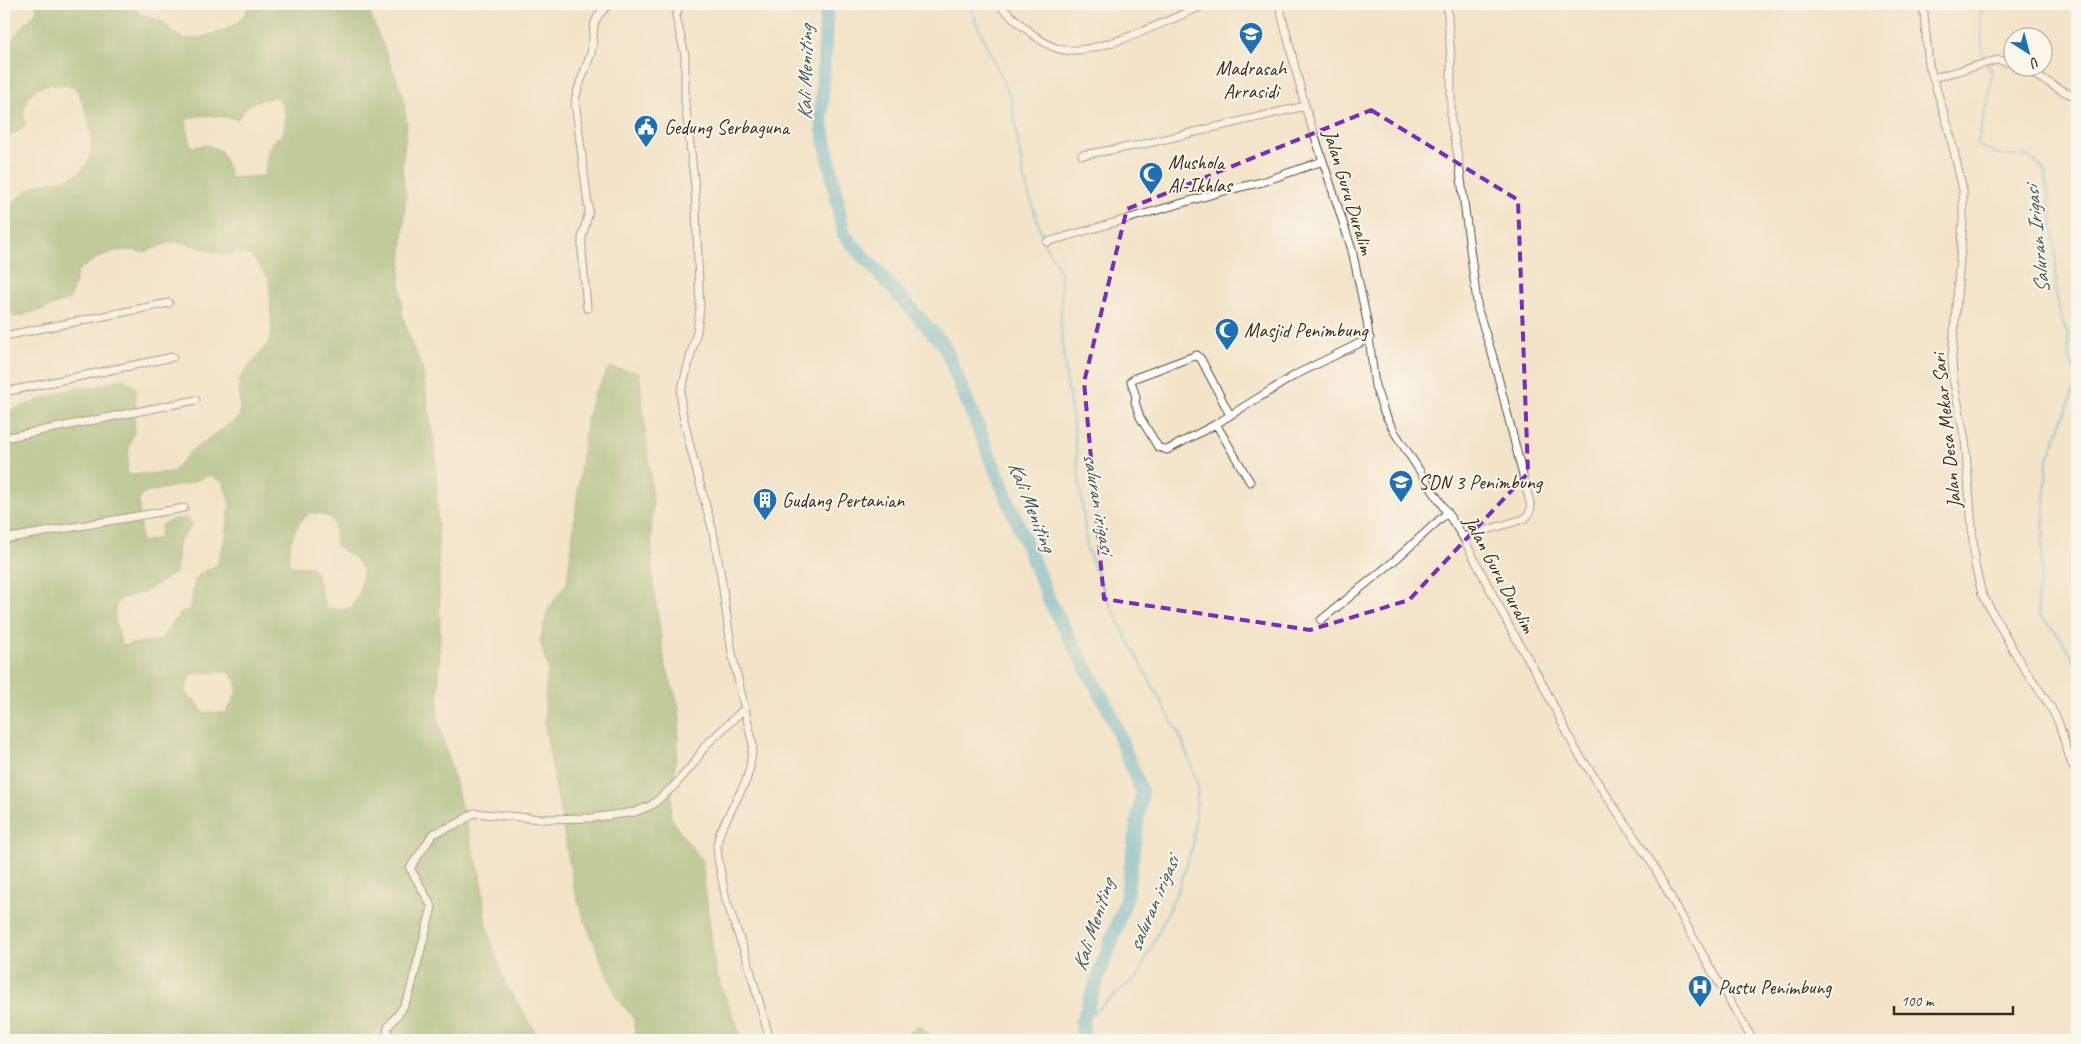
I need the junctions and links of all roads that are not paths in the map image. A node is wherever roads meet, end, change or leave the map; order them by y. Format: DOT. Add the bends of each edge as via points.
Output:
graph roads {
  1 [pos="610,4"];
  2 [pos="680,4"];
  3 [pos="999,4"];
  4 [pos="1207,4"];
  5 [pos="1278,4"];
  6 [pos="1447,4"];
  7 [pos="1923,4"];
  8 [pos="2004,61"];
  9 [pos="1933,78"];
  10 [pos="2040,78"];
  11 [pos="2077,97"];
  12 [pos="1305,106"];
  13 [pos="1082,156"];
  14 [pos="1323,161"];
  15 [pos="1047,242"];
  16 [pos="169,303"];
  17 [pos="587,308"];
  18 [pos="4,336"];
  19 [pos="1370,338"];
  20 [pos="173,357"];
  21 [pos="4,392"];
  22 [pos="196,400"];
  23 [pos="1230,415"];
  24 [pos="1216,424"];
  25 [pos="4,438"];
  26 [pos="1250,482"];
  27 [pos="184,508"];
  28 [pos="1448,512"];
  29 [pos="1463,537"];
  30 [pos="4,539"];
  31 [pos="1320,620"];
  32 [pos="745,708"];
  33 [pos="2077,774"];
  34 [pos="386,1040"];
  35 [pos="770,1040"];
  36 [pos="1753,1040"];
  1 -- 17 [label="street" via="594,23 591,55 578,84 575,101 589,212 582,237"];
  2 -- 32 [label="street" via="676,16 686,61 685,101 695,187 700,308 681,392 681,406 713,532 729,638"];
  3 -- 4 [label="street" via="1046,43 1075,51 1147,30"];
  5 -- 12 [label="street, Jalan Guru Duralim"];
  6 -- 29 [label="street" via="1451,122 1478,310 1531,507 1524,519"];
  7 -- 9 [label="street, Jalan Desa Mekar Sari" via="1926,51"];
  8 -- 9 [label="street" via="1997,60"];
  9 -- 33 [label="street, Jalan Desa Mekar Sari" via="1963,190 1952,358 1965,440 1978,584 2020,662 2058,721"];
  10 -- 11 [label="street"];
  12 -- 13 [label="street"];
  12 -- 14 [label="street, Jalan Guru Duralim"];
  14 -- 15 [label="street" via="1262,182"];
  14 -- 19 [label="street, Jalan Guru Duralim" via="1352,250"];
  16 -- 18 [label="street"];
  19 -- 23 [label="street" via="1312,365"];
  19 -- 28 [label="street, Jalan Guru Duralim" via="1375,386 1384,412"];
  20 -- 21 [label="street"];
  22 -- 25 [label="street"];
  23 -- 24 [label="street"];
  23 -- 24 [label="street" via="1196,355 1131,381 1136,410 1160,449 1168,450"];
  24 -- 26 [label="street"];
  27 -- 30 [label="street"];
  28 -- 29 [label="street, Jalan Guru Duralim"];
  28 -- 31 [label="street" via="1394,561"];
  29 -- 36 [label="street, Jalan Guru Duralim" via="1576,750 1654,865"];
  32 -- 34 [label="street" via="705,746 674,786 652,805 636,812 591,818 541,819 478,812 433,834 410,868 432,907 409,995 388,1027"];
  32 -- 35 [label="street" via="752,745 750,767 717,845 726,900"];
}
